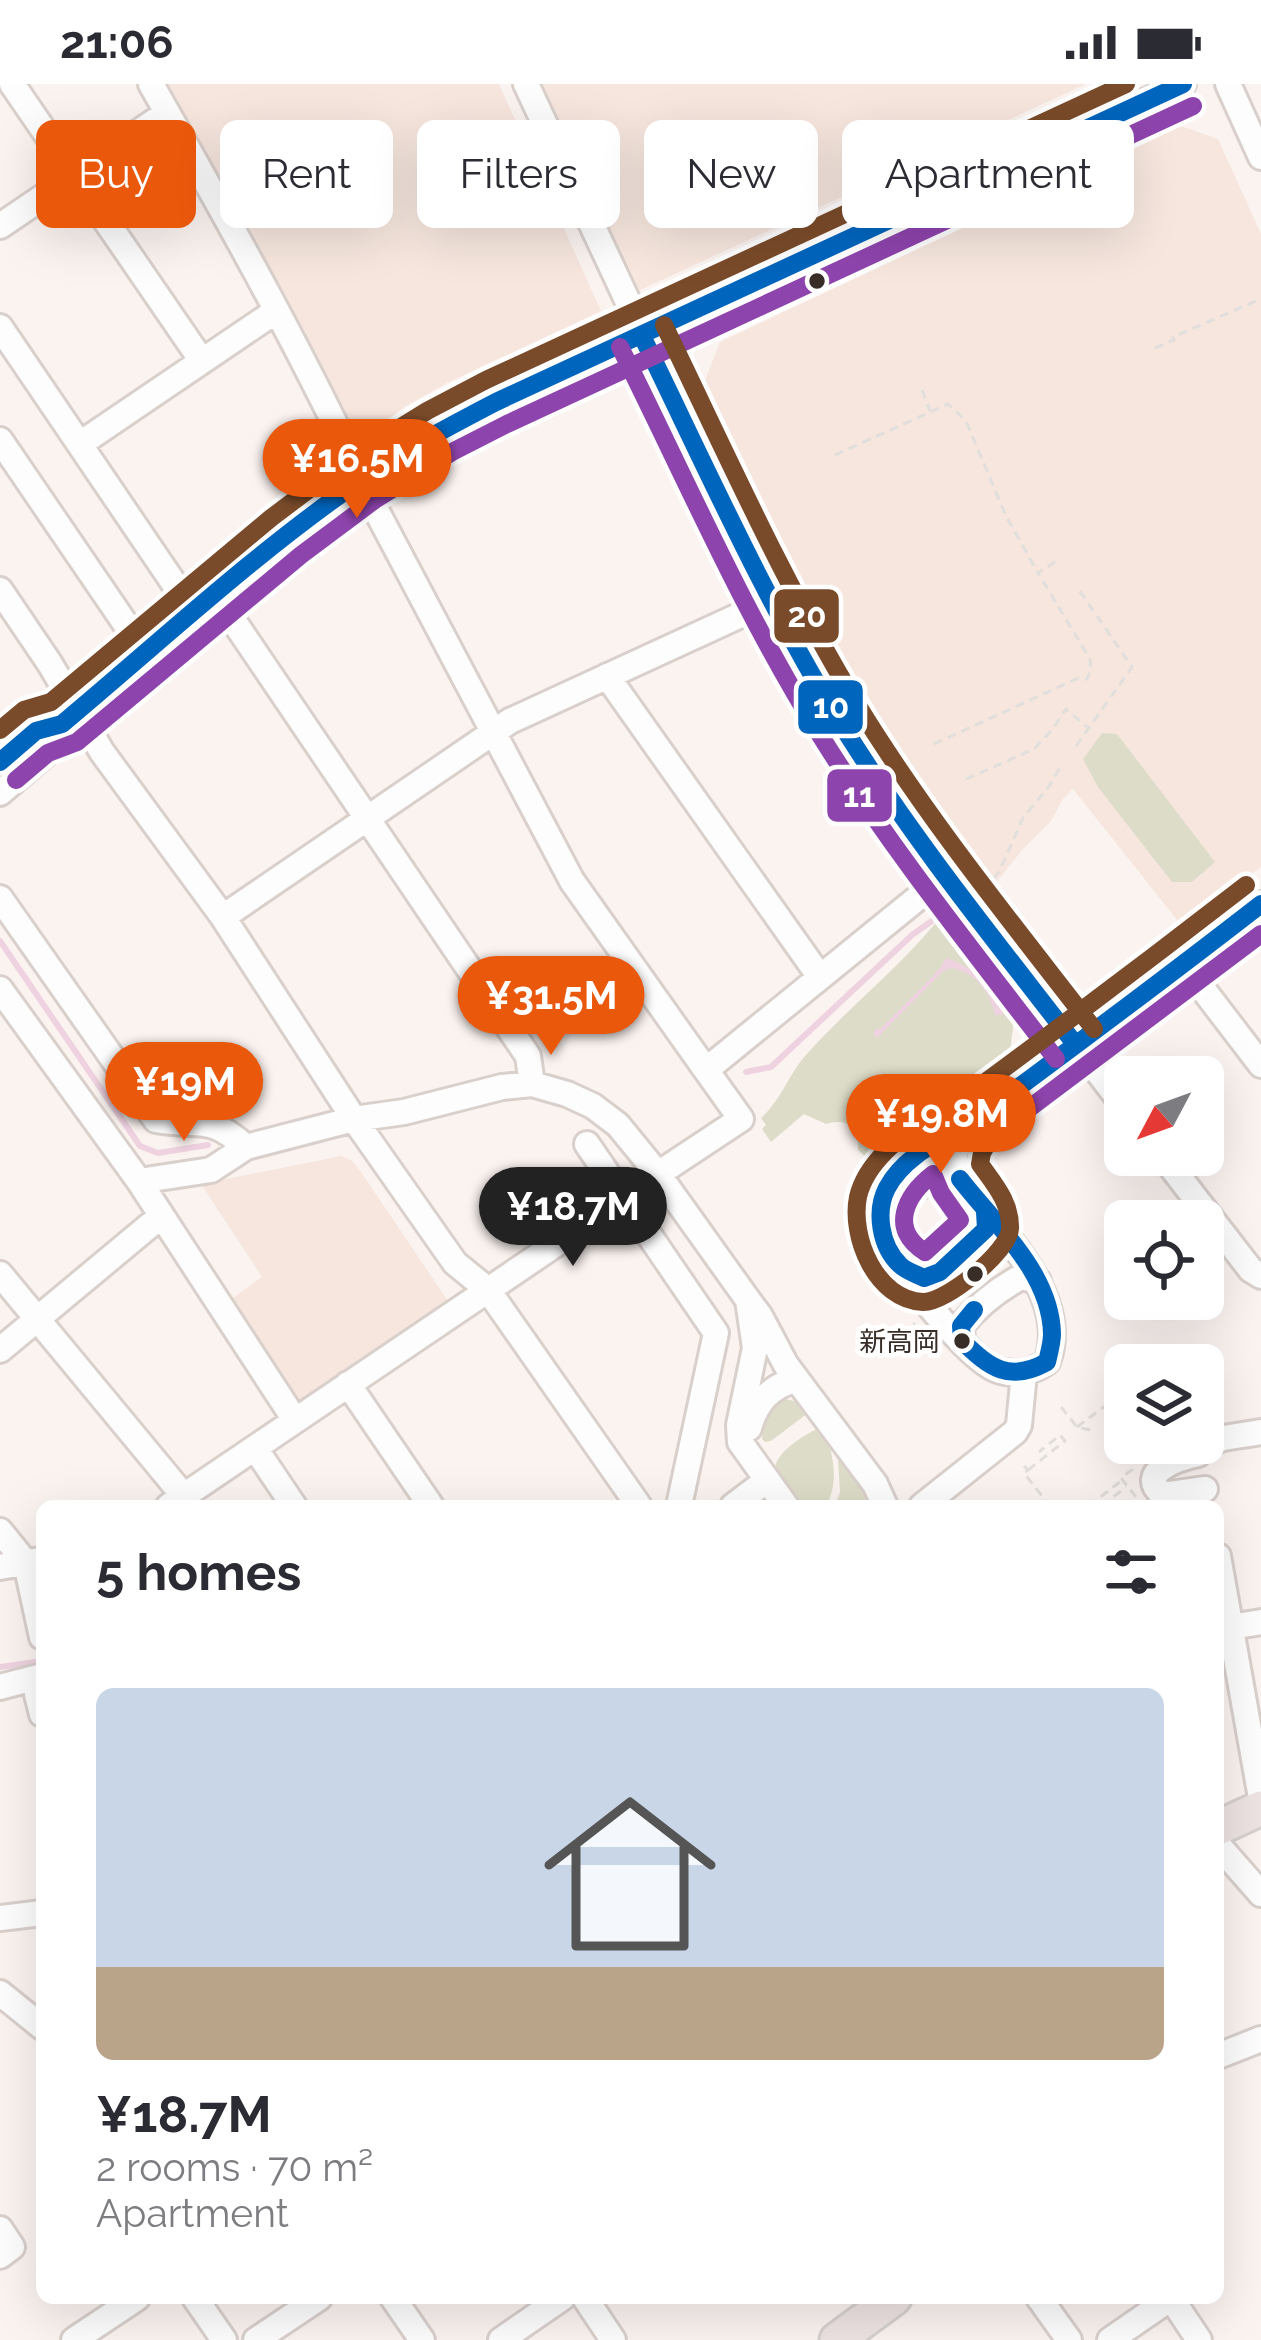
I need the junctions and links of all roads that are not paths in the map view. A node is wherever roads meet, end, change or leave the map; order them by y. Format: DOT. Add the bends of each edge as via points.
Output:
graph roads {
  1 [pos="12,84"];
  2 [pos="151,84"];
  3 [pos="526,84"];
  4 [pos="1184,84"];
  5 [pos="1228,84"];
  6 [pos="167,113"];
  7 [pos="36,120"];
  8 [pos="157,120"];
  9 [pos="1261,157"];
  10 [pos="36,202"];
  11 [pos="0,226"];
  12 [pos="110,228"];
  13 [pos="276,311"];
  14 [pos="0,327"];
  15 [pos="642,335"];
  16 [pos="202,361"];
  17 [pos="0,440"];
  18 [pos="80,444"];
  19 [pos="362,479"];
  20 [pos="0,590"];
  21 [pos="216,595"];
  22 [pos="771,601"];
  23 [pos="194,613"];
  24 [pos="146,654"];
  25 [pos="607,676"];
  26 [pos="69,717"];
  27 [pos="494,732"];
  28 [pos="0,762"];
  29 [pos="0,793"];
  30 [pos="367,817"];
  31 [pos="946,875"];
  32 [pos="0,898"];
  33 [pos="1261,904"];
  34 [pos="223,917"];
  35 [pos="1183,963"];
  36 [pos="820,977"];
  37 [pos="1,992"];
  38 [pos="1076,1044"];
  39 [pos="1261,1064"];
  40 [pos="706,1070"];
  41 [pos="1104,1080"];
  42 [pos="532,1084"];
  43 [pos="354,1119"];
  44 [pos="972,1123"];
  45 [pos="587,1144"];
  46 [pos="246,1147"];
  47 [pos="658,1174"];
  48 [pos="1178,1176"];
  49 [pos="960,1180"];
  50 [pos="139,1181"];
  51 [pos="624,1198"];
  52 [pos="881,1212"];
  53 [pos="985,1212"];
  54 [pos="161,1216"];
  55 [pos="903,1269"];
  56 [pos="0,1274"];
  57 [pos="1261,1276"];
  58 [pos="1038,1281"];
  59 [pos="488,1290"];
  60 [pos="748,1300"];
  61 [pos="37,1317"];
  62 [pos="962,1341"];
  63 [pos="0,1349"];
  64 [pos="1024,1373"];
  65 [pos="796,1380"];
  66 [pos="348,1384"];
  67 [pos="296,1420"];
  68 [pos="1261,1432"];
  69 [pos="1224,1438"];
  70 [pos="255,1448"];
  71 [pos="1169,1464"];
  72 [pos="1200,1464"];
  73 [pos="758,1470"];
  74 [pos="1207,1498"];
  75 [pos="175,1500"];
  76 [pos="177,1500"];
  77 [pos="290,1500"];
  78 [pos="426,1500"];
  79 [pos="635,1500"];
  80 [pos="680,1500"];
  81 [pos="737,1500"];
  82 [pos="781,1500"];
  83 [pos="882,1500"];
  84 [pos="930,1500"];
  85 [pos="0,1531"];
  86 [pos="34,1562"];
  87 [pos="0,1567"];
  88 [pos="1224,1586"];
  89 [pos="1261,1622"];
  90 [pos="1232,1627"];
  91 [pos="36,1678"];
  92 [pos="0,1687"];
  93 [pos="1261,1798"];
  94 [pos="1261,1808"];
  95 [pos="1224,1825"];
  96 [pos="1224,1852"];
  97 [pos="1261,1894"];
  98 [pos="36,1914"];
  99 [pos="0,1918"];
  100 [pos="0,1993"];
  101 [pos="36,2022"];
  102 [pos="1261,2039"];
  103 [pos="1224,2054"];
  104 [pos="0,2228"];
  105 [pos="0,2255"];
  106 [pos="128,2304"];
  107 [pos="199,2304"];
  108 [pos="310,2304"];
  109 [pos="398,2304"];
  110 [pos="571,2304"];
  111 [pos="585,2304"];
  112 [pos="888,2304"];
  113 [pos="1043,2304"];
  114 [pos="1162,2304"];
  115 [pos="1175,2304"];
  116 [pos="860,2334"];
  117 [pos="74,2340"];
  118 [pos="224,2340"];
  119 [pos="256,2340"];
  120 [pos="422,2340"];
  121 [pos="501,2340"];
  122 [pos="613,2340"];
  123 [pos="1069,2340"];
  124 [pos="1111,2340"];
  125 [pos="1199,2340"];
  1 -- 7 [label="street"];
  2 -- 6 [label="street"];
  3 -- 15 [label="street"];
  4 -- 15 [label="street"];
  5 -- 9 [label="street"];
  6 -- 8 [label="street"];
  6 -- 13 [label="street"];
  10 -- 11 [label="street"];
  12 -- 16 [label="street"];
  13 -- 16 [label="street"];
  13 -- 19 [label="street"];
  14 -- 18 [label="street"];
  15 -- 19 [label="street" via="440,430"];
  15 -- 22 [label="street"];
  16 -- 18 [label="street"];
  17 -- 24 [label="street"];
  18 -- 23 [label="street"];
  19 -- 21 [label="street"];
  19 -- 27 [label="street"];
  20 -- 26 [label="street" via="50,664"];
  21 -- 23 [label="street"];
  21 -- 30 [label="street"];
  22 -- 25 [label="street"];
  22 -- 31 [label="street"];
  23 -- 24 [label="street"];
  24 -- 26 [label="street"];
  25 -- 27 [label="street"];
  25 -- 36 [label="street"];
  26 -- 28 [label="street" via="36,731"];
  26 -- 29 [label="street" via="51,749"];
  26 -- 34 [label="street"];
  27 -- 30 [label="street"];
  27 -- 40 [label="street" via="572,881"];
  30 -- 34 [label="street"];
  30 -- 42 [label="street" via="528,1056"];
  31 -- 36 [label="street"];
  31 -- 38 [label="street"];
  32 -- 46 [label="street" via="156,1120 212,1124"];
  33 -- 35 [label="street"];
  34 -- 43 [label="street"];
  35 -- 38 [label="street"];
  35 -- 39 [label="street"];
  36 -- 40 [label="street"];
  37 -- 50 [label="street"];
  38 -- 41 [label="street"];
  38 -- 44 [label="street"];
  40 -- 47 [label="street" via="741,1119"];
  42 -- 43 [label="street"];
  42 -- 47 [label="street" via="593,1106"];
  43 -- 46 [label="street"];
  43 -- 59 [label="street" via="455,1263"];
  44 -- 49 [label="street" via="956,1145"];
  44 -- 52 [label="street" via="892,1179"];
  45 -- 51 [label="street"];
  46 -- 50 [label="street" via="212,1170"];
  47 -- 60 [label="street"];
  48 -- 57 [label="street"];
  49 -- 52 [label="street" via="921,1171"];
  49 -- 53 [label="street"];
  50 -- 54 [label="street"];
  51 -- 59 [label="street"];
  51 -- 80 [label="street" via="716,1333"];
  52 -- 55 [label="street" via="886,1245"];
  53 -- 55 [label="street" via="986,1229 940,1272 924,1278"];
  53 -- 58 [label="street"];
  54 -- 61 [label="street"];
  54 -- 67 [label="street"];
  55 -- 62 [label="street"];
  56 -- 61 [label="street"];
  58 -- 62 [label="street" via="1021,1277 1001,1288 961,1326"];
  58 -- 64 [label="street" via="1052,1348 1047,1362"];
  59 -- 66 [label="street"];
  59 -- 79 [label="street"];
  60 -- 65 [label="street"];
  60 -- 73 [label="street" via="755,1348 740,1442"];
  61 -- 63 [label="street"];
  61 -- 75 [label="street"];
  62 -- 64 [label="street" via="994,1368"];
  64 -- 84 [label="street" via="1015,1432"];
  65 -- 73 [label="street" via="768,1393 754,1412 748,1445"];
  65 -- 83 [label="street"];
  66 -- 67 [label="street"];
  66 -- 78 [label="street"];
  67 -- 70 [label="street"];
  68 -- 69 [label="street"];
  70 -- 76 [label="street"];
  70 -- 77 [label="street"];
  71 -- 74 [label="street" via="1156,1474 1155,1490"];
  72 -- 74 [label="street"];
  73 -- 81 [label="street"];
  73 -- 82 [label="street"];
  85 -- 86 [label="street"];
  86 -- 87 [label="street"];
  88 -- 90 [label="street"];
  89 -- 90 [label="street"];
  90 -- 93 [label="street"];
  91 -- 92 [label="street"];
  94 -- 95 [label="main road"];
  96 -- 97 [label="street"];
  98 -- 99 [label="street"];
  100 -- 101 [label="street"];
  102 -- 103 [label="street"];
  104 -- 105 [label="street" via="12,2247"];
  106 -- 117 [label="street"];
  107 -- 118 [label="street"];
  108 -- 119 [label="street"];
  109 -- 120 [label="street"];
  110 -- 121 [label="street"];
  111 -- 122 [label="street"];
  112 -- 116 [label="main road"];
  113 -- 123 [label="street"];
  114 -- 124 [label="street"];
  115 -- 125 [label="street"];
}
